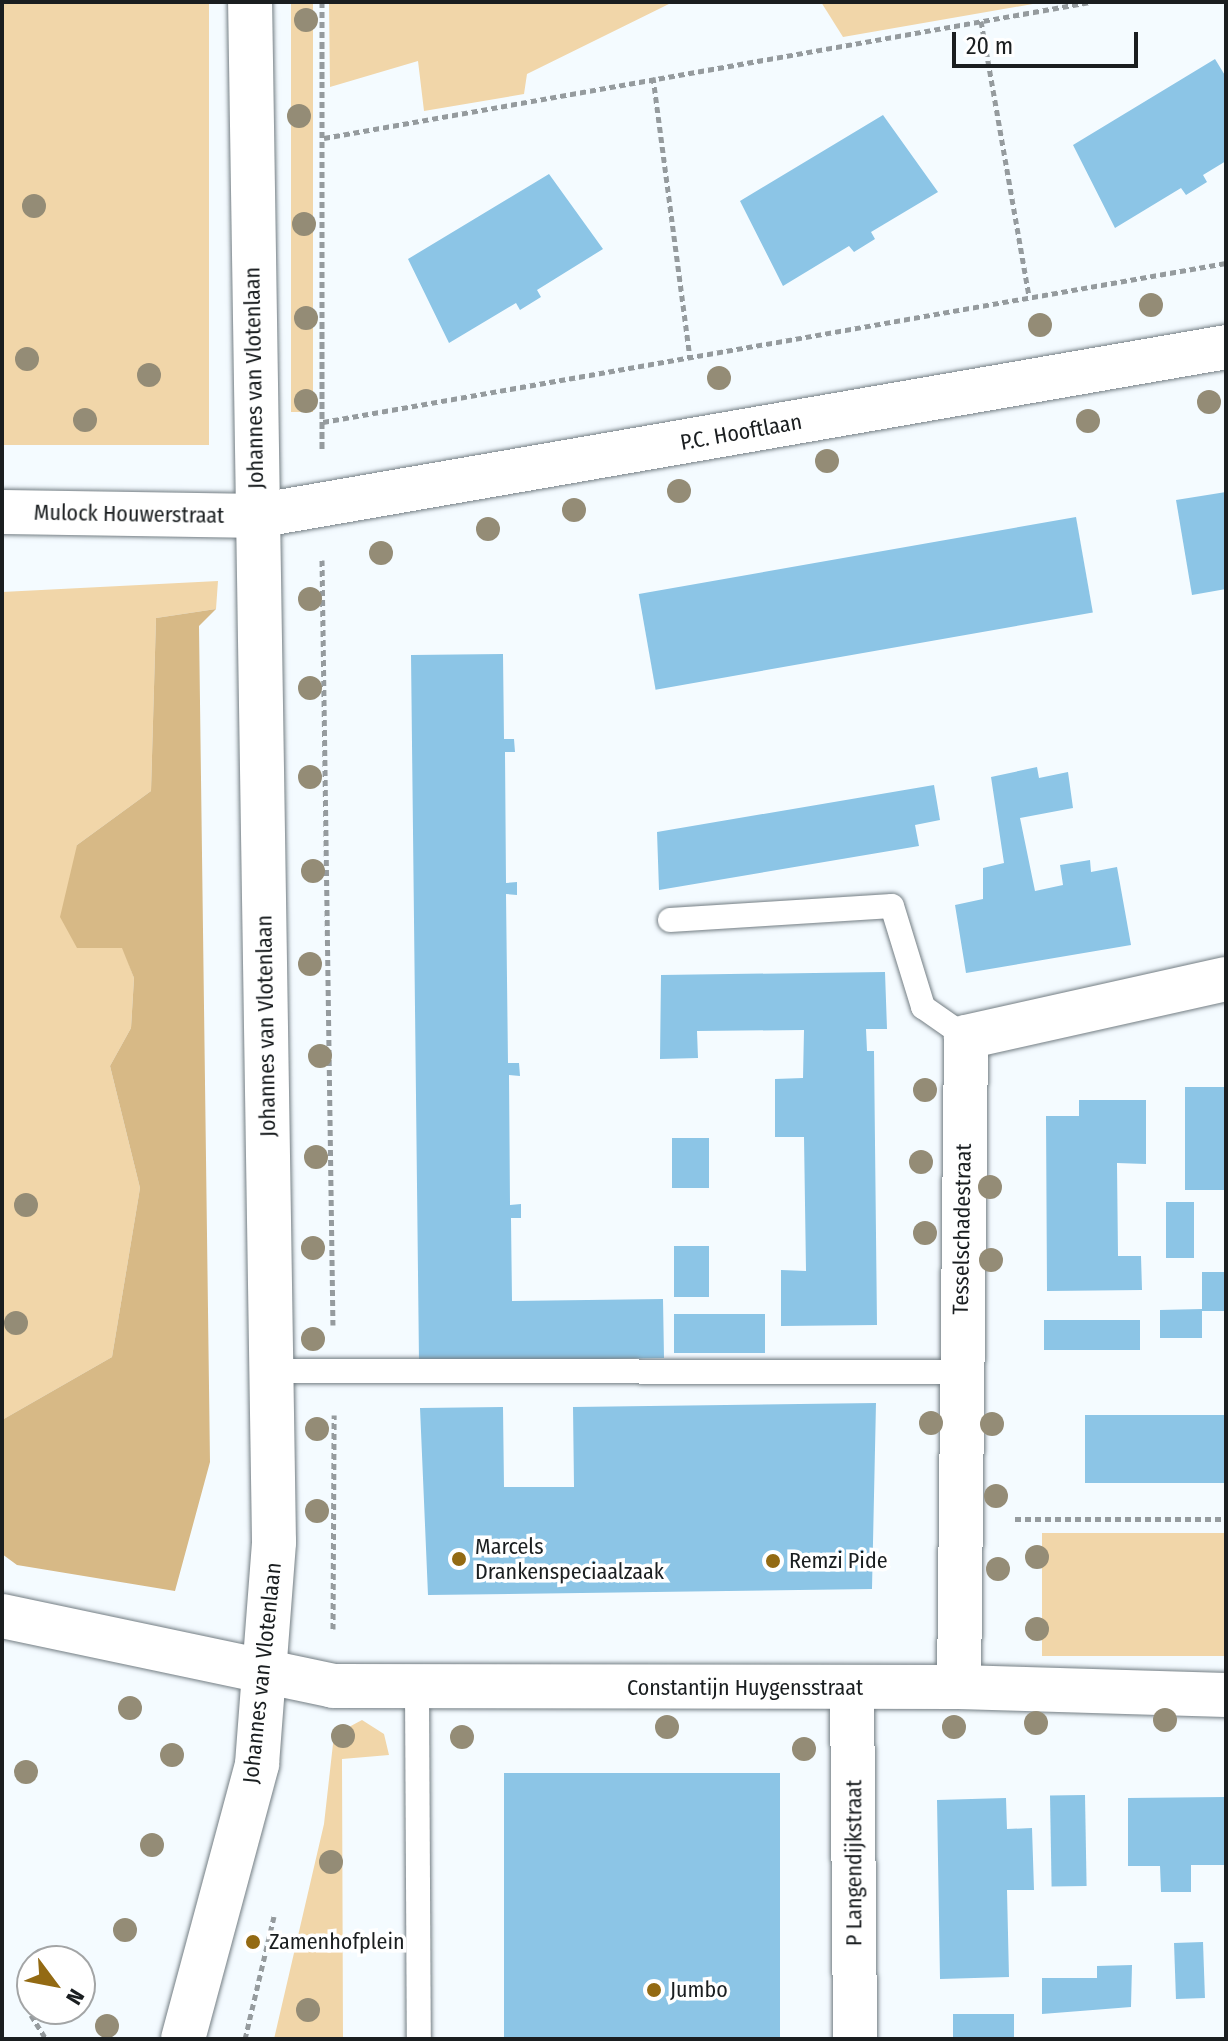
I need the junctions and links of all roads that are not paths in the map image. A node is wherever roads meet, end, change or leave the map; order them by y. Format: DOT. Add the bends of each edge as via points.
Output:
graph roads {
  1 [pos="250,2"];
  2 [pos="1226,347"];
  3 [pos="2,512"];
  4 [pos="256,516"];
  5 [pos="670,920"];
  6 [pos="1226,979"];
  7 [pos="966,1037"];
  8 [pos="273,1371"];
  9 [pos="959,1372"];
  10 [pos="2,1616"];
  11 [pos="265,1672"];
  12 [pos="852,1687"];
  13 [pos="959,1687"];
  14 [pos="417,1691"];
  15 [pos="1226,1695"];
  16 [pos="183,2039"];
  17 [pos="419,2039"];
  18 [pos="855,2039"];
  1 -- 4 [label="street, Johannes van Vlotenlaan"];
  2 -- 4 [label="street, P.C. Hooftlaan"];
  3 -- 4 [label="street, Mulock Houwerstraat"];
  4 -- 8 [label="street, Johannes van Vlotenlaan"];
  5 -- 7 [label="lane" via="892,906 923,1007"];
  6 -- 7 [label="street"];
  7 -- 9 [label="street, Tesselschadestraat"];
  8 -- 9 [label="lane"];
  8 -- 11 [label="street, Johannes van Vlotenlaan" via="274,1542"];
  9 -- 13 [label="street, Tesselschadestraat"];
  10 -- 11 [label="street, Constantijn Huygensstraat"];
  11 -- 14 [label="street, Constantijn Huygensstraat" via="333,1686"];
  11 -- 16 [label="street, Johannes van Vlotenlaan" via="257,1764"];
  12 -- 13 [label="street, Constantijn Huygensstraat"];
  12 -- 14 [label="street, Constantijn Huygensstraat"];
  12 -- 18 [label="street, P Langendijkstraat"];
  13 -- 15 [label="street, Constantijn Huygensstraat"];
  14 -- 17 [label="lane"];
}
